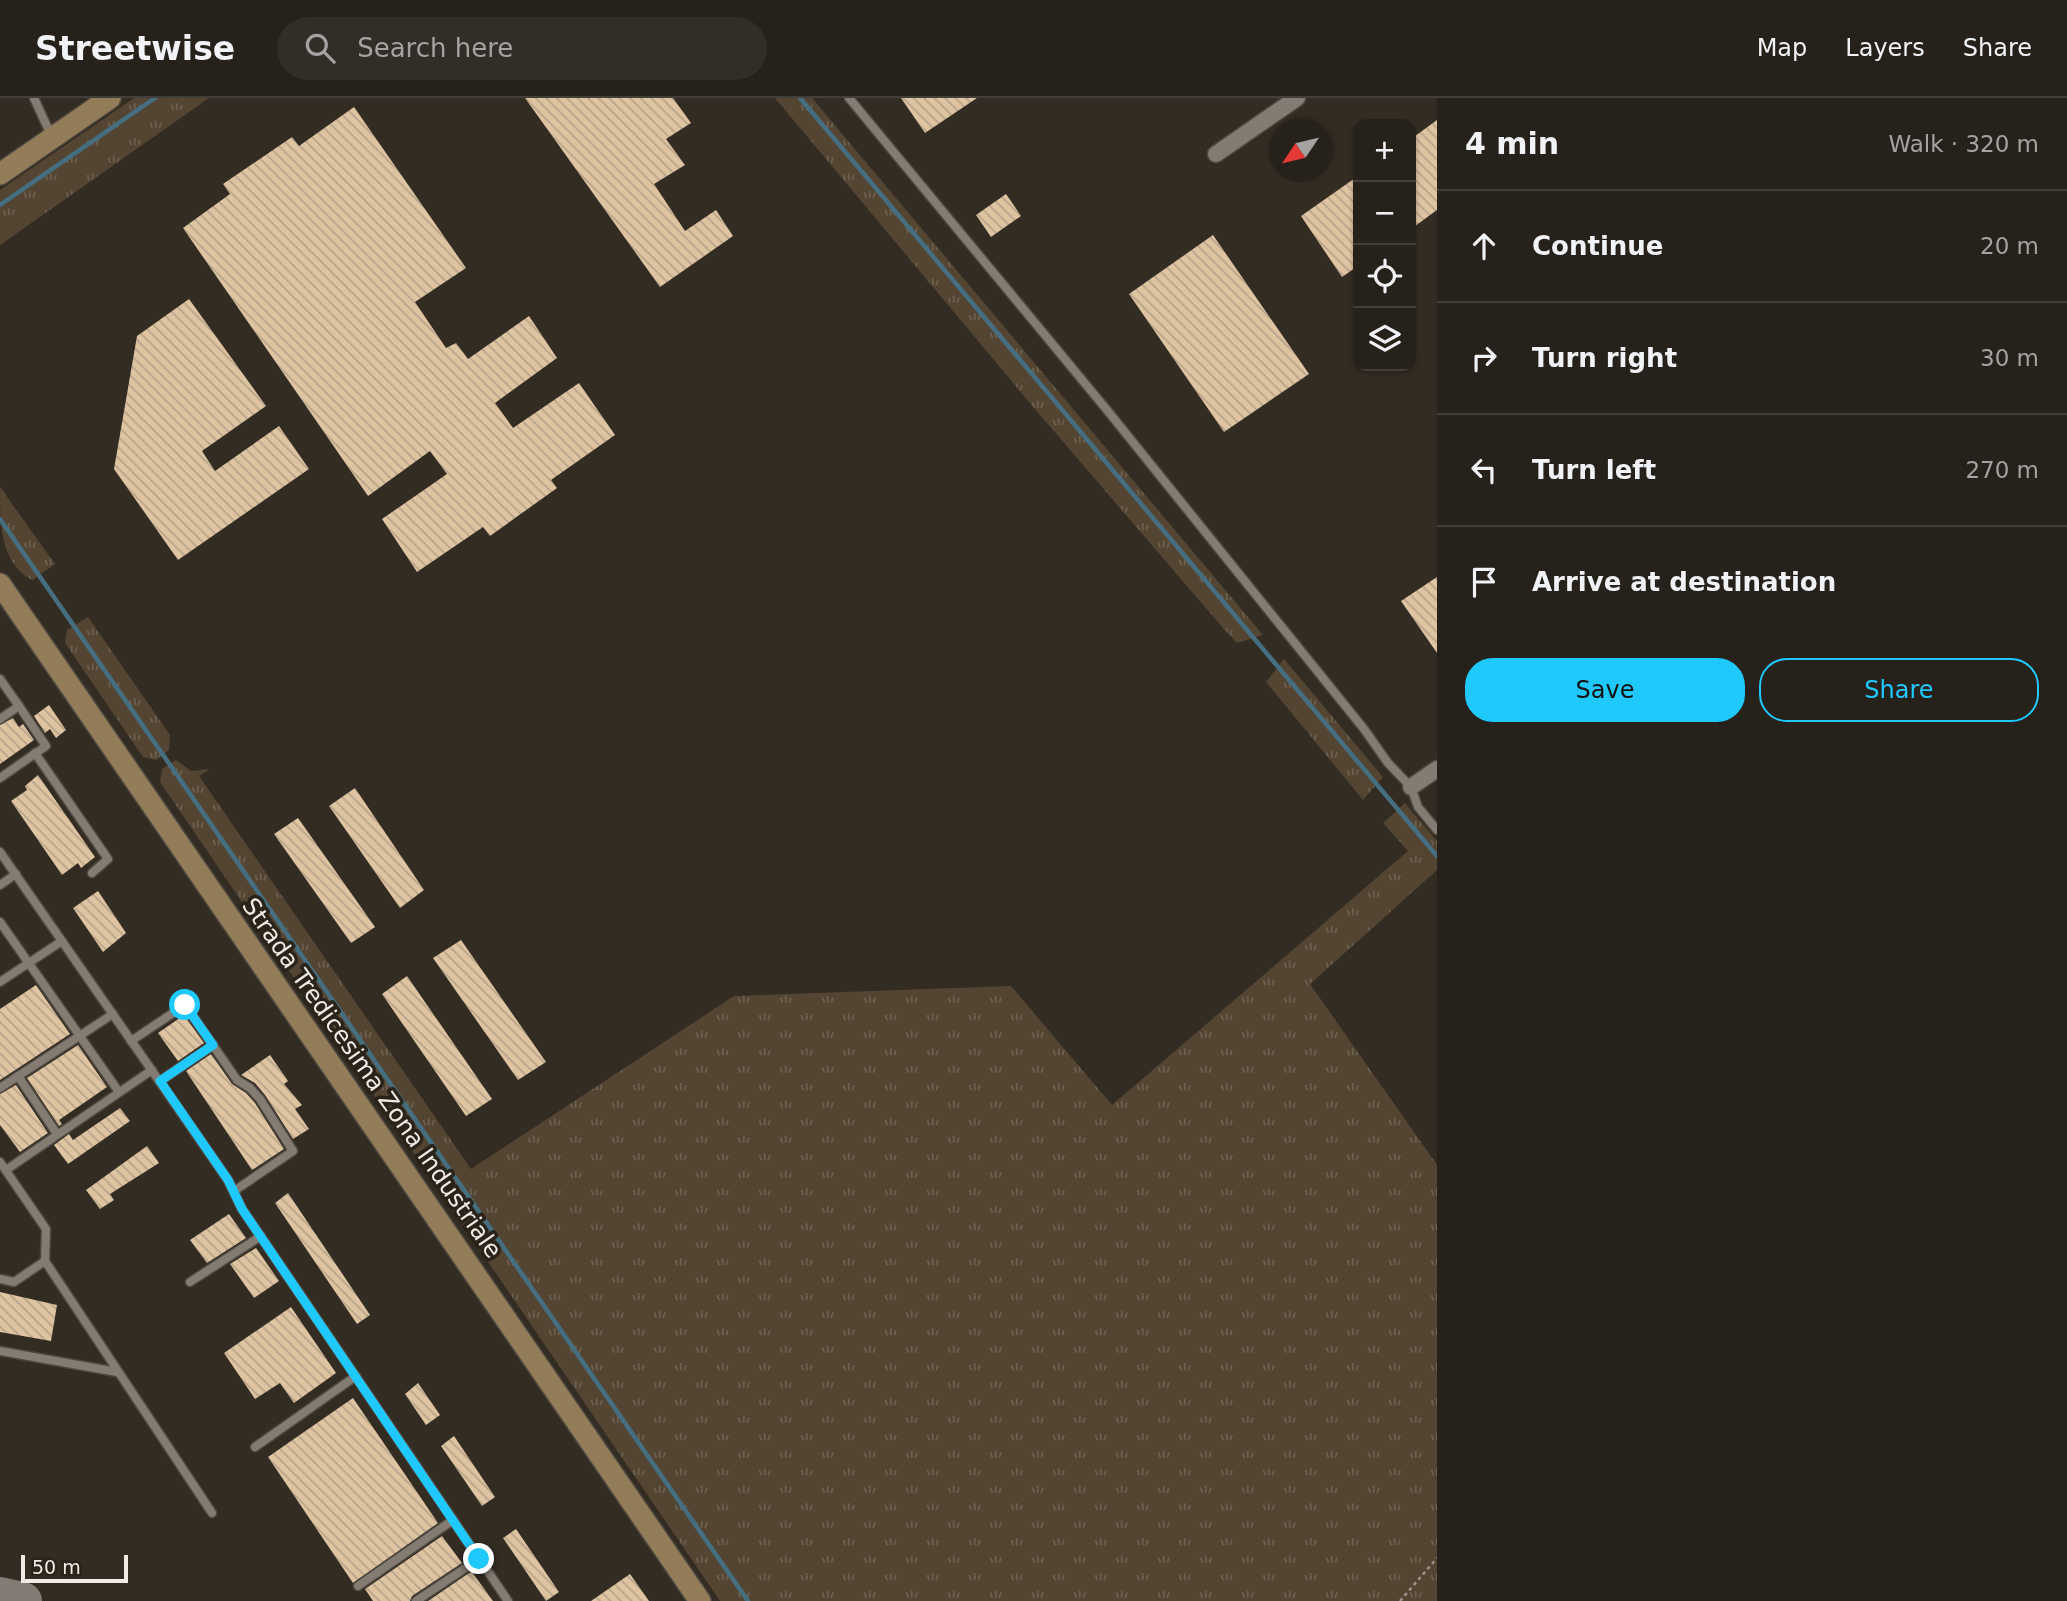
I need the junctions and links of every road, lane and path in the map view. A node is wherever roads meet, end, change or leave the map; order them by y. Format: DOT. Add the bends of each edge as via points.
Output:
graph roads {
  1 [pos="34,98"];
  2 [pos="110,98"];
  3 [pos="849,98"];
  4 [pos="1297,98"];
  5 [pos="52,138"];
  6 [pos="1216,154"];
  7 [pos="0,174"];
  8 [pos="0,584"];
  9 [pos="0,679"];
  10 [pos="19,706"];
  11 [pos="0,719"];
  12 [pos="35,753"];
  13 [pos="1437,769"];
  14 [pos="0,778"];
  15 [pos="1411,787"];
  16 [pos="1437,830"];
  17 [pos="0,852"];
  18 [pos="92,873"];
  19 [pos="16,874"];
  20 [pos="0,885"];
  21 [pos="0,922"];
  22 [pos="62,941"];
  23 [pos="29,963"];
  24 [pos="0,982"];
  25 [pos="113,1014"];
  26 [pos="80,1035"];
  27 [pos="131,1041"];
  28 [pos="213,1045"];
  29 [pos="152,1070"];
  30 [pos="18,1076"];
  31 [pos="160,1081"];
  32 [pos="0,1088"];
  33 [pos="119,1092"];
  34 [pos="57,1134"];
  35 [pos="0,1162"];
  36 [pos="6,1170"];
  37 [pos="234,1191"];
  38 [pos="261,1236"];
  39 [pos="45,1261"];
  40 [pos="0,1279"];
  41 [pos="190,1282"];
  42 [pos="0,1351"];
  43 [pos="117,1372"];
  44 [pos="356,1376"];
  45 [pos="255,1447"];
  46 [pos="212,1513"];
  47 [pos="453,1520"];
  48 [pos="1437,1558"];
  49 [pos="479,1559"];
  50 [pos="358,1586"];
  51 [pos="416,1601"];
  52 [pos="508,1601"];
  53 [pos="700,1601"];
  54 [pos="1400,1601"];
  1 -- 5 [label="lane"];
  2 -- 5 [label="street"];
  3 -- 15 [label="lane"];
  4 -- 6 [label="street"];
  5 -- 7 [label="street"];
  8 -- 53 [label="street, Strada Tredicesima Zona Industriale"];
  9 -- 10 [label="lane"];
  10 -- 11 [label="lane"];
  10 -- 12 [label="lane" via="46,746"];
  12 -- 14 [label="lane"];
  12 -- 18 [label="lane" via="108,859"];
  13 -- 15 [label="street"];
  15 -- 16 [label="lane" via="1418,807"];
  17 -- 19 [label="lane"];
  19 -- 20 [label="lane"];
  19 -- 22 [label="lane"];
  21 -- 23 [label="lane"];
  22 -- 23 [label="lane"];
  22 -- 25 [label="lane"];
  23 -- 24 [label="lane"];
  23 -- 26 [label="lane"];
  25 -- 26 [label="lane"];
  25 -- 27 [label="lane"];
  26 -- 30 [label="lane"];
  26 -- 33 [label="lane"];
  27 -- 28 [label="lane" via="185,1005"];
  27 -- 29 [label="lane"];
  28 -- 31 [label="lane"];
  28 -- 37 [label="lane" via="237,1080 260,1099 293,1151"];
  29 -- 31 [label="lane"];
  29 -- 33 [label="lane"];
  30 -- 32 [label="lane"];
  30 -- 34 [label="lane"];
  31 -- 37 [label="lane"];
  33 -- 34 [label="lane"];
  34 -- 36 [label="lane"];
  35 -- 36 [label="lane"];
  36 -- 39 [label="lane" via="46,1229"];
  37 -- 38 [label="lane"];
  38 -- 41 [label="lane"];
  38 -- 44 [label="lane"];
  39 -- 40 [label="lane" via="14,1282"];
  39 -- 43 [label="lane"];
  42 -- 43 [label="lane"];
  43 -- 46 [label="lane"];
  44 -- 45 [label="lane"];
  44 -- 47 [label="lane"];
  47 -- 49 [label="lane"];
  47 -- 50 [label="lane"];
  48 -- 54 [label="path"];
  49 -- 51 [label="lane"];
  49 -- 52 [label="lane"];
}
